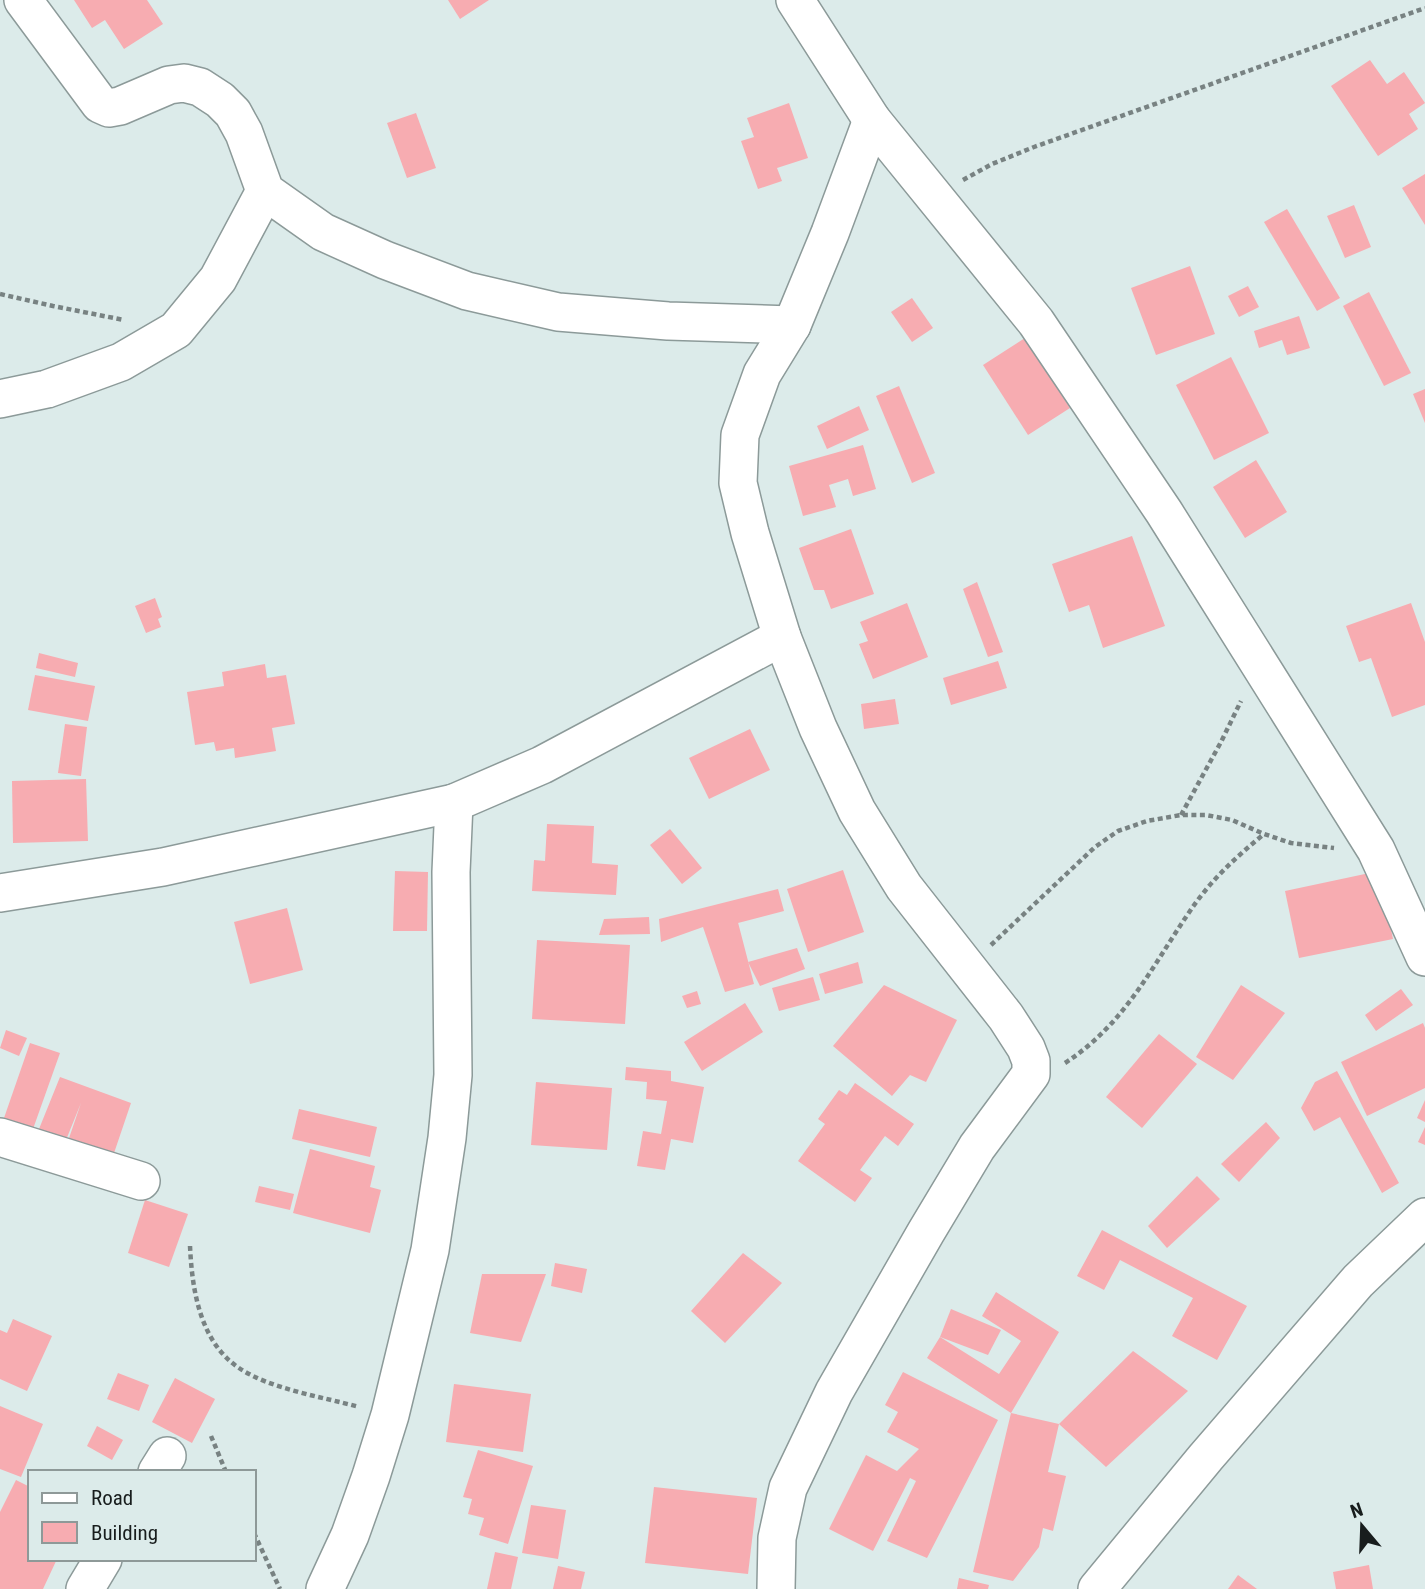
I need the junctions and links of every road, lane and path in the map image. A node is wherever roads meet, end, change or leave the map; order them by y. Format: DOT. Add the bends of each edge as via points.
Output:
graph roads {
  1 [pos="23,0"];
  2 [pos="795,0"];
  3 [pos="1425,8"];
  4 [pos="872,120"];
  5 [pos="265,191"];
  6 [pos="935,196"];
  7 [pos="0,294"];
  8 [pos="792,324"];
  9 [pos="176,330"];
  10 [pos="0,400"];
  11 [pos="782,637"];
  12 [pos="1259,664"];
  13 [pos="454,803"];
  14 [pos="1181,815"];
  15 [pos="1264,834"];
  16 [pos="1376,850"];
  17 [pos="0,894"];
  18 [pos="1425,957"];
  19 [pos="968,967"];
  20 [pos="1031,1074"];
  21 [pos="0,1137"];
  22 [pos="141,1181"];
  23 [pos="1425,1217"];
  24 [pos="190,1246"];
  25 [pos="390,1415"];
  26 [pos="211,1436"];
  27 [pos="225,1470"];
  28 [pos="256,1536"];
  29 [pos="102,1561"];
  30 [pos="85,1589"];
  31 [pos="280,1589"];
  32 [pos="325,1589"];
  33 [pos="776,1589"];
  34 [pos="1097,1589"];
  1 -- 5 [label="street" via="100,104 120,106 184,83 220,100 244,133"];
  2 -- 4 [label="street"];
  3 -- 6 [label="path" via="1034,147"];
  4 -- 6 [label="street"];
  4 -- 8 [label="street"];
  5 -- 8 [label="street" via="323,232 467,291 558,312"];
  5 -- 9 [label="street" via="218,279"];
  6 -- 12 [label="street" via="1035,322 1164,512"];
  7 -- 9 [label="path"];
  8 -- 11 [label="street" via="762,374 744,423 738,471 750,533"];
  9 -- 10 [label="street" via="121,362 47,389"];
  11 -- 13 [label="street" via="542,765"];
  11 -- 19 [label="street" via="856,811 904,887"];
  12 -- 14 [label="path"];
  12 -- 16 [label="street"];
  13 -- 17 [label="street" via="163,867"];
  13 -- 25 [label="street" via="453,1074 447,1138 430,1250"];
  14 -- 15 [label="path" via="1232,820"];
  14 -- 19 [label="path" via="1118,831 1095,846"];
  15 -- 16 [label="path" via="1318,847"];
  15 -- 20 [label="path" via="1213,881 1140,989 1102,1035 1057,1068"];
  16 -- 18 [label="street"];
  19 -- 20 [label="street" via="1026,1048"];
  20 -- 33 [label="street" via="977,1147 834,1392 788,1488 778,1538"];
  21 -- 22 [label="street"];
  23 -- 34 [label="street" via="1358,1281"];
  24 -- 25 [label="path" via="192,1278 209,1335 238,1367 282,1387"];
  25 -- 32 [label="street" via="351,1535"];
  26 -- 27 [label="path"];
  28 -- 31 [label="path"];
  29 -- 30 [label="street"];
}
